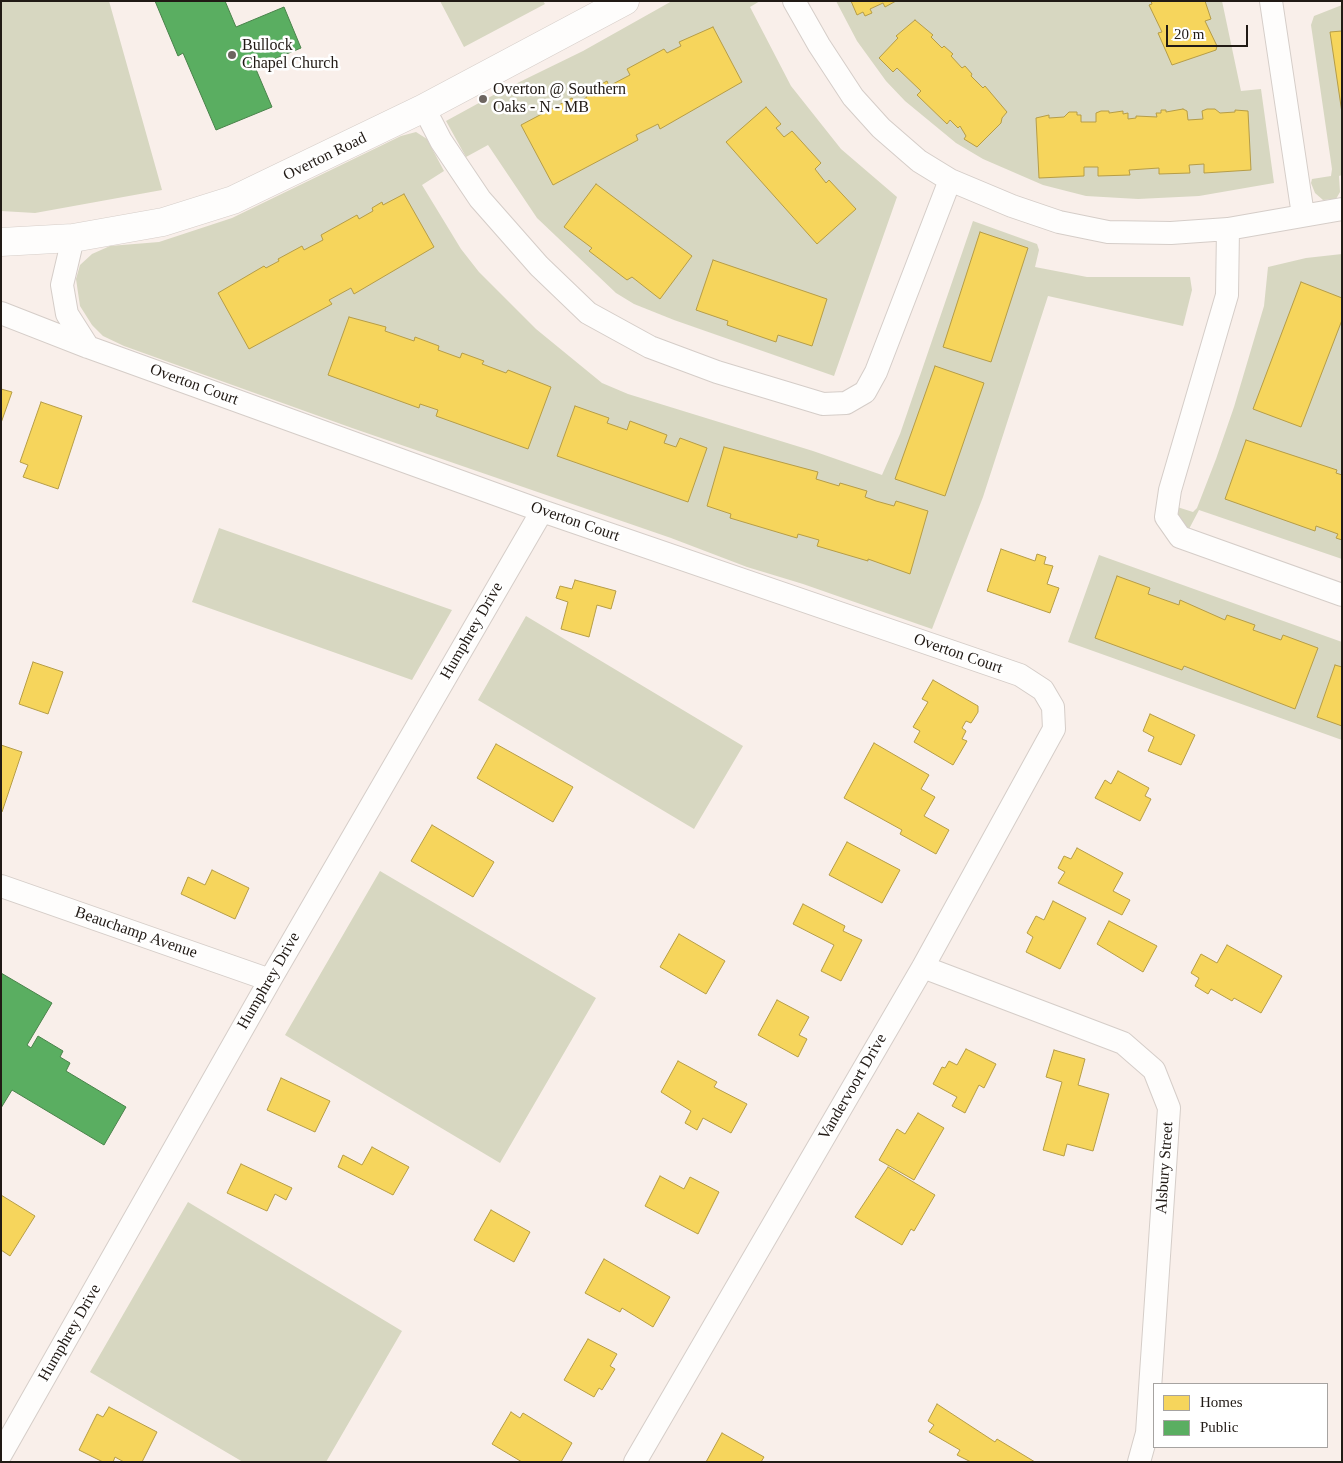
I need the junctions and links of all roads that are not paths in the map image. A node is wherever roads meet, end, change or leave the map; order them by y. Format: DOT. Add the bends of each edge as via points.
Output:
graph roads {
  1 [pos="625,1"];
  2 [pos="794,1"];
  3 [pos="1271,1"];
  4 [pos="424,108"];
  5 [pos="950,180"];
  6 [pos="1342,209"];
  7 [pos="1303,215"];
  8 [pos="1228,229"];
  9 [pos="73,238"];
  10 [pos="1,242"];
  11 [pos="1,313"];
  12 [pos="88,347"];
  13 [pos="542,511"];
  14 [pos="1342,595"];
  15 [pos="1053,707"];
  16 [pos="1,886"];
  17 [pos="923,967"];
  18 [pos="270,980"];
  19 [pos="1,1454"];
  20 [pos="635,1462"];
  21 [pos="1139,1462"];
  1 -- 4 [label="street, Overton Road"];
  2 -- 5 [label="street" via="853,97 919,162"];
  3 -- 7 [label="street"];
  4 -- 5 [label="street" via="441,141 480,199 539,266 588,313 650,347 717,372 823,404 846,403 865,392 876,372"];
  4 -- 9 [label="street, Overton Road" via="233,200 163,222"];
  5 -- 8 [label="street" via="1059,222 1108,232 1171,233"];
  6 -- 7 [label="street"];
  7 -- 8 [label="street"];
  8 -- 14 [label="street" via="1227,295 1170,490 1166,517 1180,537"];
  9 -- 10 [label="street, Overton Road"];
  9 -- 12 [label="street" via="62,285 67,314"];
  11 -- 12 [label="street, Overton Court"];
  12 -- 13 [label="street, Overton Court"];
  13 -- 15 [label="street, Overton Court" via="1020,675 1043,690"];
  13 -- 18 [label="street, Humphrey Drive"];
  15 -- 17 [label="street, Vandervoort Drive" via="1054,729"];
  16 -- 18 [label="street, Beauchamp Avenue"];
  17 -- 20 [label="street, Vandervoort Drive"];
  17 -- 21 [label="street, Alsbury Street" via="1123,1043 1154,1070 1169,1108 1146,1433"];
  18 -- 19 [label="street, Humphrey Drive"];
}
